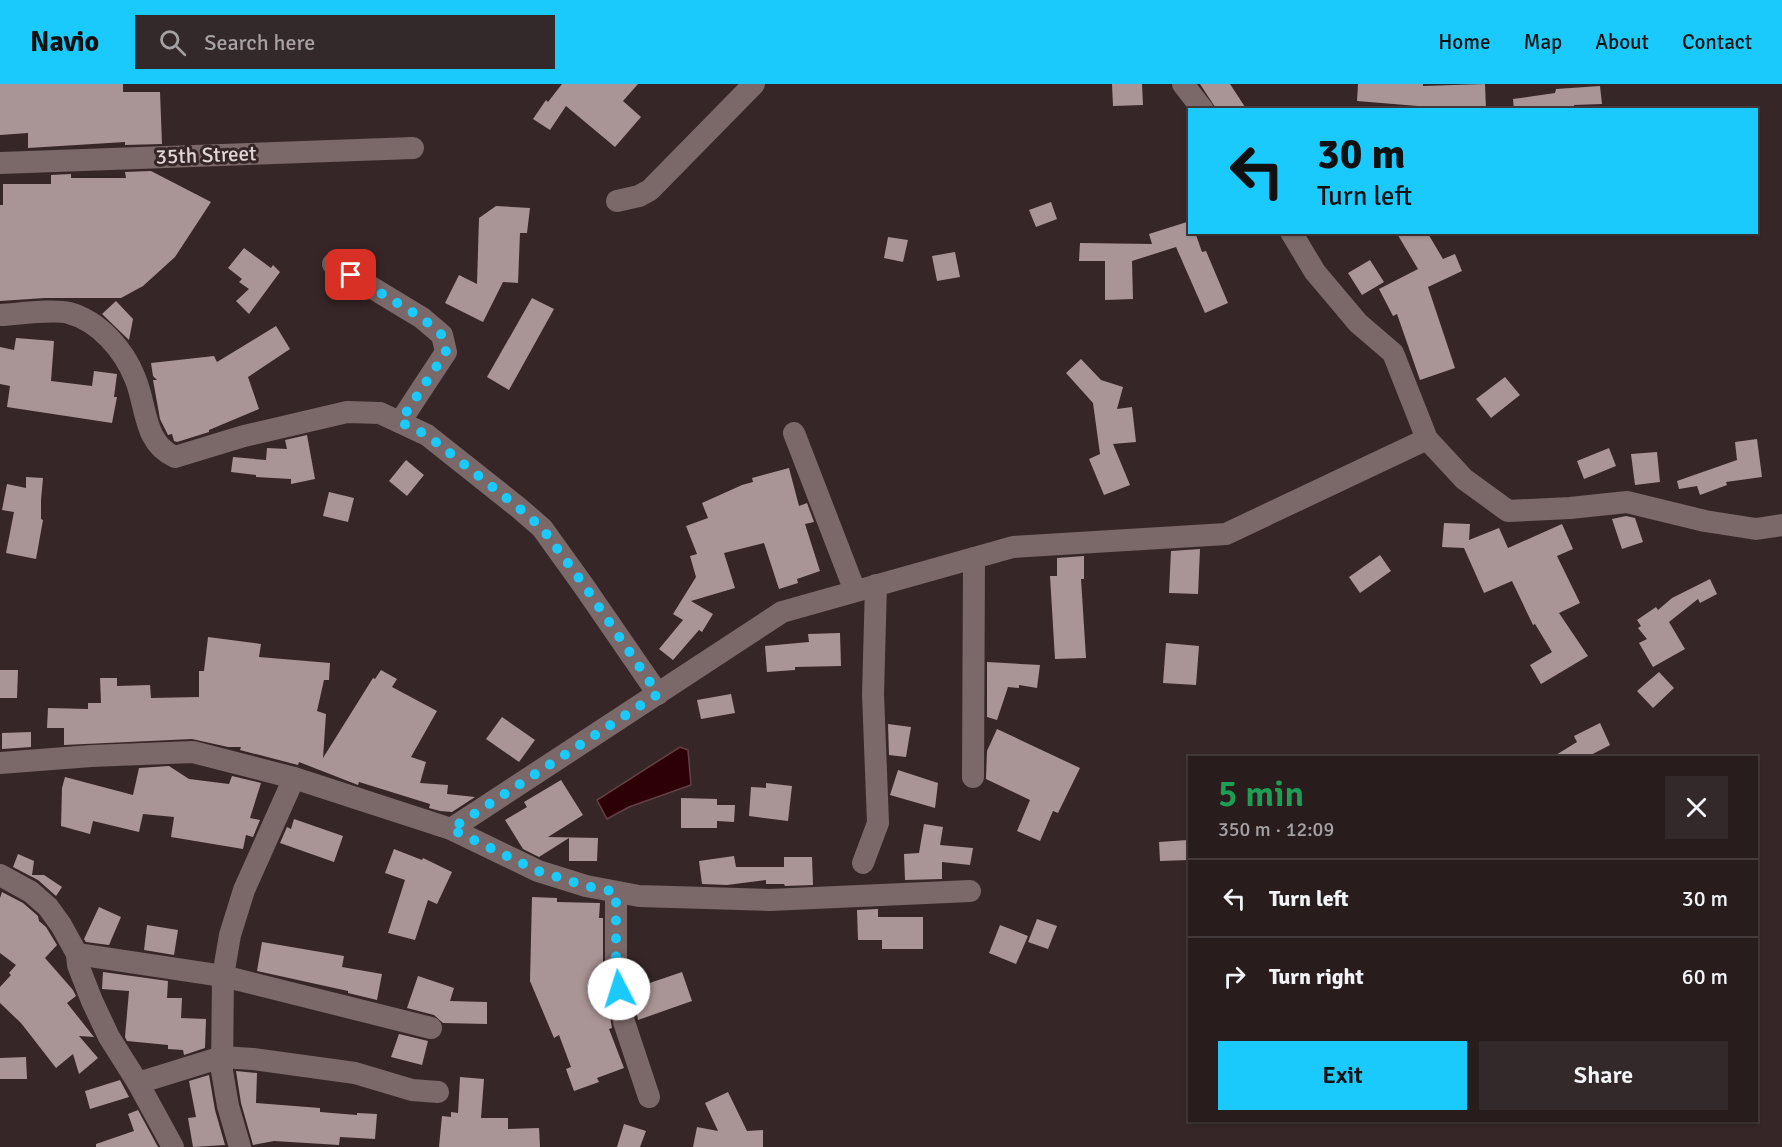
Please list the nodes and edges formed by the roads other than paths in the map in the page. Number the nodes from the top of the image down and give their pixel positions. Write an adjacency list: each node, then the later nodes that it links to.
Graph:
1 (754, 84): 6 (street)
2 (1183, 84): 3 (street)
3 (1201, 108)
4 (413, 148): 5 (street, 35th Street)
5 (0, 163)
6 (617, 201)
7 (1292, 234): 12 (street)
8 (333, 264): 10 (street)
9 (0, 315): 10 (street)
10 (400, 422): 16 (street)
11 (794, 433): 15 (street)
12 (1427, 439): 13 (street); 14 (street)
13 (1782, 525)
14 (974, 558): 15 (street); 18 (street)
15 (866, 588): 16 (street); 21 (street)
16 (658, 694): 20 (street)
17 (0, 763): 19 (street)
18 (973, 777)
19 (294, 778): 20 (street); 26 (street)
20 (451, 829): 24 (street)
21 (863, 863)
22 (0, 875): 25 (street)
23 (970, 891): 24 (street)
24 (616, 892): 31 (street)
25 (76, 954): 26 (street); 29 (street)
26 (223, 976): 27 (street); 28 (street)
27 (431, 1028)
28 (222, 1057): 29 (street); 30 (street); 33 (street)
29 (138, 1083): 32 (street)
30 (438, 1092)
31 (649, 1097)
32 (173, 1147)
33 (240, 1147)

